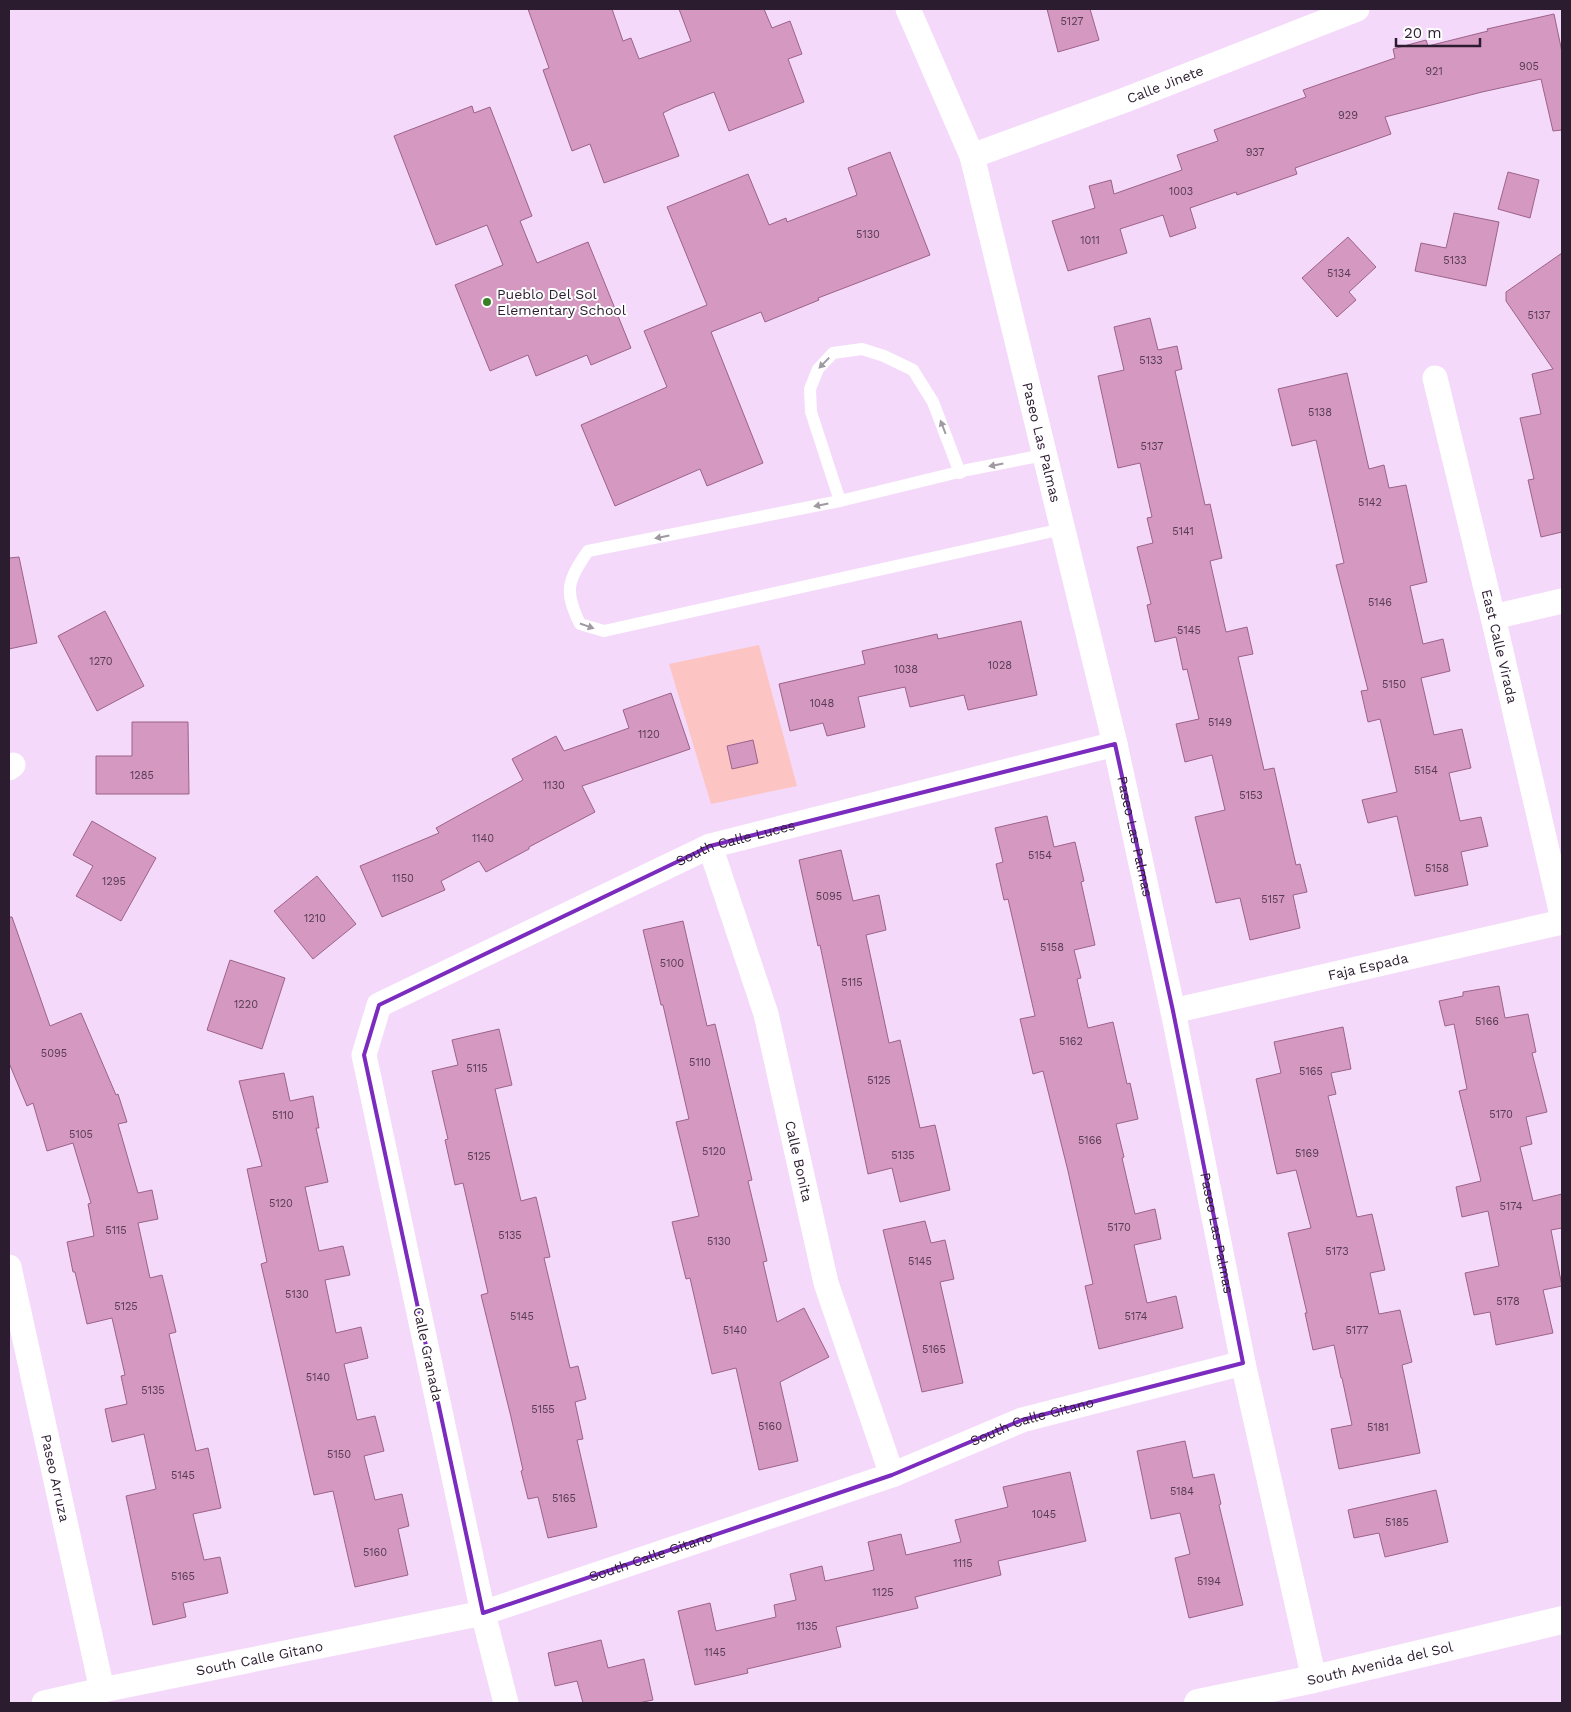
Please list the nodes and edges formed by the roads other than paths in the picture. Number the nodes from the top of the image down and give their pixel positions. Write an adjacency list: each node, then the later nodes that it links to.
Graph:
1 (908, 9): 3 (street, Paseo Las Palmas)
2 (1357, 9): 3 (street, Calle Jinete)
3 (972, 156): 5 (street, Paseo Las Palmas)
4 (1435, 378): 10 (street, East Calle Virada)
5 (1044, 455): 6 (lane, one-way to 6); 8 (street, Paseo Las Palmas)
6 (960, 472): 7 (lane); 7 (lane, one-way to 7)
7 (840, 501): 8 (lane, one-way to 8)
8 (1062, 529): 11 (street, Paseo Las Palmas)
9 (1562, 601): 10 (street)
10 (1493, 617): 13 (street, East Calle Virada)
11 (1115, 744): 12 (street, South Calle Luces); 16 (street, Paseo Las Palmas)
12 (710, 846): 15 (street, South Calle Luces); 19 (street, Calle Bonita)
13 (1562, 915)
14 (1562, 922): 16 (street, Faja Espada)
15 (379, 1004): 20 (street, Calle Granada)
16 (1174, 1010): 18 (street, Paseo Las Palmas)
17 (9, 1267): 23 (street, Paseo Arruza)
18 (1243, 1364): 19 (street, South Calle Gitano); 22 (street, Paseo Las Palmas)
19 (892, 1475): 20 (street, South Calle Gitano)
20 (483, 1613): 23 (street, South Calle Gitano); 25 (street, Calle Granada)
21 (1562, 1620): 22 (street, South Avenida del Sol)
22 (1314, 1679): 26 (street, South Avenida del Sol)
23 (102, 1690): 24 (street, South Calle Gitano)
24 (44, 1703)
25 (506, 1703)
26 (1198, 1703)

